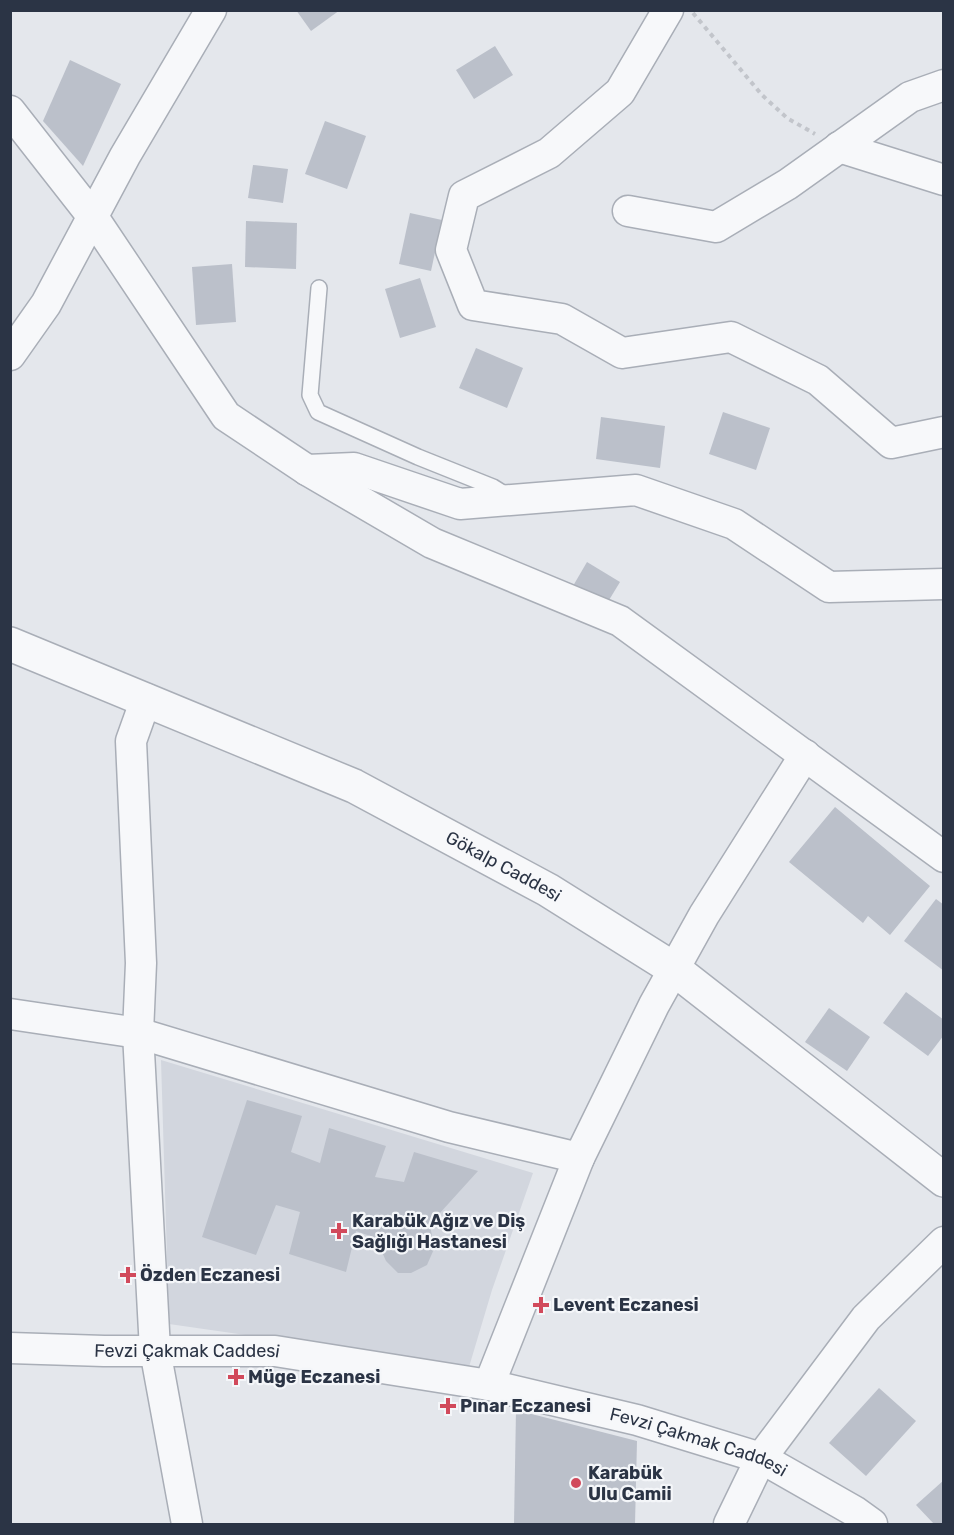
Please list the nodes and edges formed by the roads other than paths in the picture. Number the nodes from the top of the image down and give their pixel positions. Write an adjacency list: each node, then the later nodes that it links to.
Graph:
1 (211, 10): 8 (street)
2 (668, 10): 11 (street)
3 (944, 85): 5 (street)
4 (10, 111): 8 (street)
5 (839, 147): 6 (street); 7 (street)
6 (944, 180)
7 (628, 211)
8 (93, 217): 10 (street); 12 (street)
9 (319, 288): 13 (lane)
10 (10, 355)
11 (944, 432)
12 (307, 470): 13 (street); 17 (street)
13 (513, 499): 14 (street)
14 (944, 584)
15 (10, 644): 16 (street, Gökalp Caddesi)
16 (146, 699): 19 (street, Gökalp Caddesi); 21 (street)
17 (805, 755): 18 (street); 19 (street)
18 (944, 856)
19 (674, 969): 22 (street); 23 (street, Gökalp Caddesi)
20 (10, 1014): 21 (street)
21 (138, 1033): 22 (street); 26 (street)
22 (579, 1158): 27 (street)
23 (944, 1180)
24 (944, 1242): 28 (street)
25 (10, 1348): 26 (street, Fevzi Çakmak Caddesi)
26 (154, 1350): 27 (street, Fevzi Çakmak Caddesi); 29 (street)
27 (489, 1385): 28 (street, Fevzi Çakmak Caddesi)
28 (761, 1458): 30 (street); 31 (street, Fevzi Çakmak Caddesi)
29 (187, 1524)
30 (729, 1524)
31 (872, 1524)

